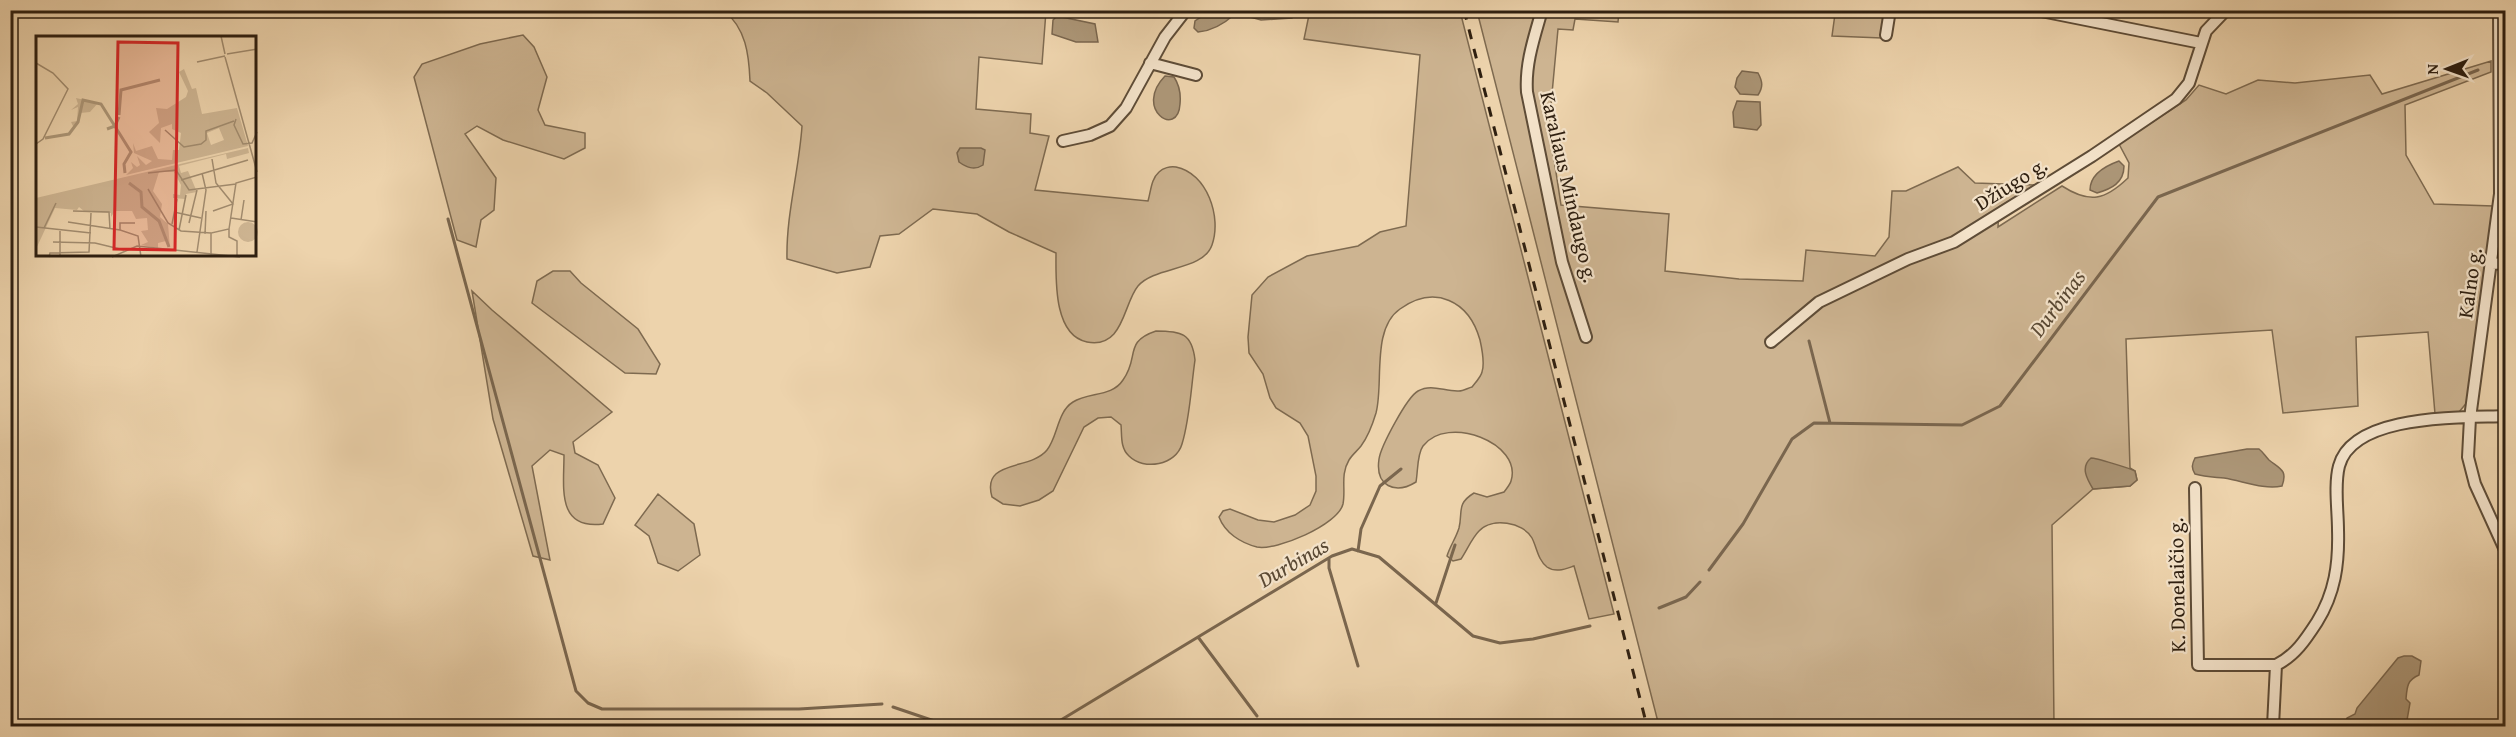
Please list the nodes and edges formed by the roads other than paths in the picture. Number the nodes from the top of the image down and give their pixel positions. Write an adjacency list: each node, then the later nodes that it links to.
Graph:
1 (1185, 10): 10 (street)
2 (1542, 10): 16 (street, Karaliaus Mindaugo g.)
3 (1890, 10): 8 (street)
4 (2036, 10): 7 (street)
5 (2226, 10): 9 (street, Džiugo g.)
6 (2499, 10): 12 (street, Kalno g.)
7 (2050, 12): 9 (street)
8 (1886, 35)
9 (2201, 43): 17 (street, Džiugo g.)
10 (1150, 63): 11 (street); 13 (street)
11 (1196, 75)
12 (2502, 113): 15 (street, Kalno g.)
13 (1063, 141)
14 (2505, 263): 15 (street)
15 (2492, 264): 19 (street, Kalno g.)
16 (1586, 337)
17 (1771, 342)
18 (2505, 416): 19 (street)
19 (2470, 418): 21 (street, Kalno g.); 22 (street)
20 (2195, 489): 22 (street, K. Donelaičio g.)
21 (2505, 552)
22 (2276, 665): 23 (street)
23 (2273, 726)

